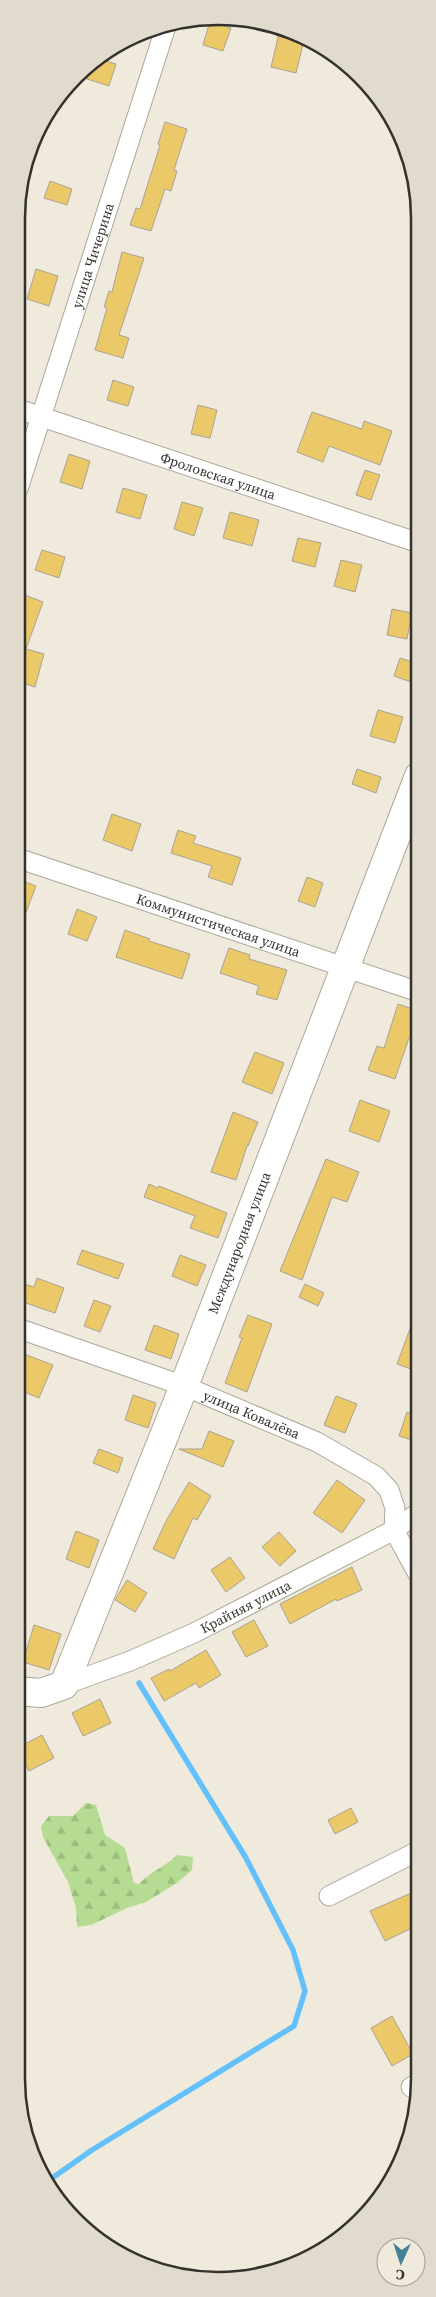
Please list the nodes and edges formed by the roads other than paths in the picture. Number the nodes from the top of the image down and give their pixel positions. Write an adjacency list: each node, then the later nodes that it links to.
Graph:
1 (164, 33): 3 (street, улица Чичерина)
2 (25, 412): 3 (street, Фроловская улица)
3 (41, 418): 4 (street, улица Чичерина); 5 (street, Фроловская улица)
4 (25, 467)
5 (411, 539)
6 (411, 797): 8 (street, Международная улица)
7 (25, 861): 8 (street, Коммунистическая улица)
8 (346, 968): 9 (street, Коммунистическая улица); 11 (street, Международная улица)
9 (411, 989)
10 (25, 1331): 11 (street, улица Ковалёва)
11 (184, 1386): 13 (street, улица Ковалёва); 15 (street, Международная улица)
12 (411, 1518): 13 (street, Крайняя улица)
13 (394, 1530): 14 (street, улица Ковалёва); 15 (street, Крайняя улица)
14 (411, 1561)
15 (41, 1690): 16 (street, Крайняя улица)
16 (25, 1701)
17 (411, 1855): 18 (street)
18 (329, 1896)

